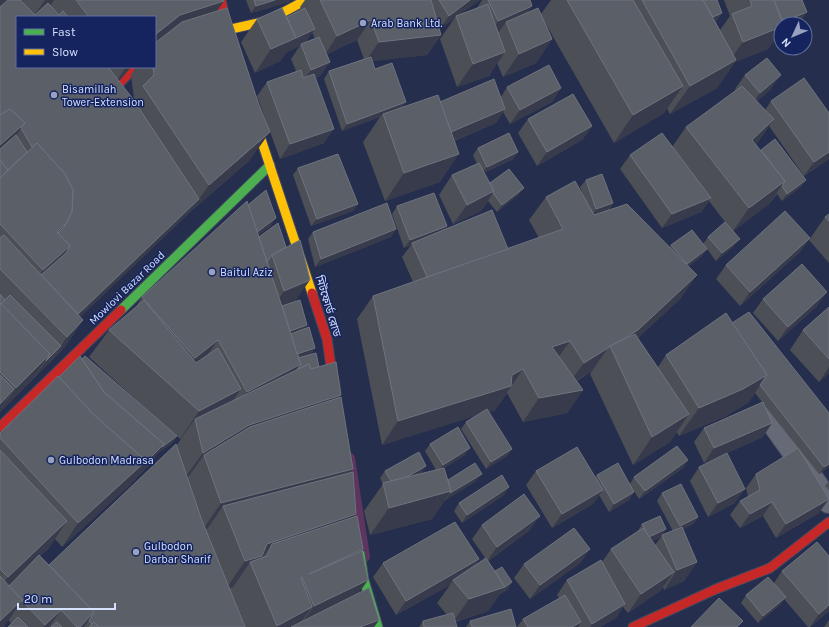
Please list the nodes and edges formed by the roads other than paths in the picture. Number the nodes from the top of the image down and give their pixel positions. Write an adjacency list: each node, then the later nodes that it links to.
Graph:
1 (221, 0): 4 (street)
2 (306, 0): 4 (street)
3 (205, 32): 4 (street)
4 (228, 34)
5 (134, 68): 6 (street)
6 (111, 92)
7 (250, 105): 8 (street, মিটফোর্ড রোড)
8 (270, 165): 9 (street, মিটফোর্ড রোড); 11 (street, Mowlovi Bazar Road)
9 (336, 401)
10 (769, 418): 12 (street)
11 (0, 427)
12 (829, 502)
13 (829, 522): 16 (street)
14 (359, 549): 15 (street)
15 (378, 627)
16 (633, 627)

